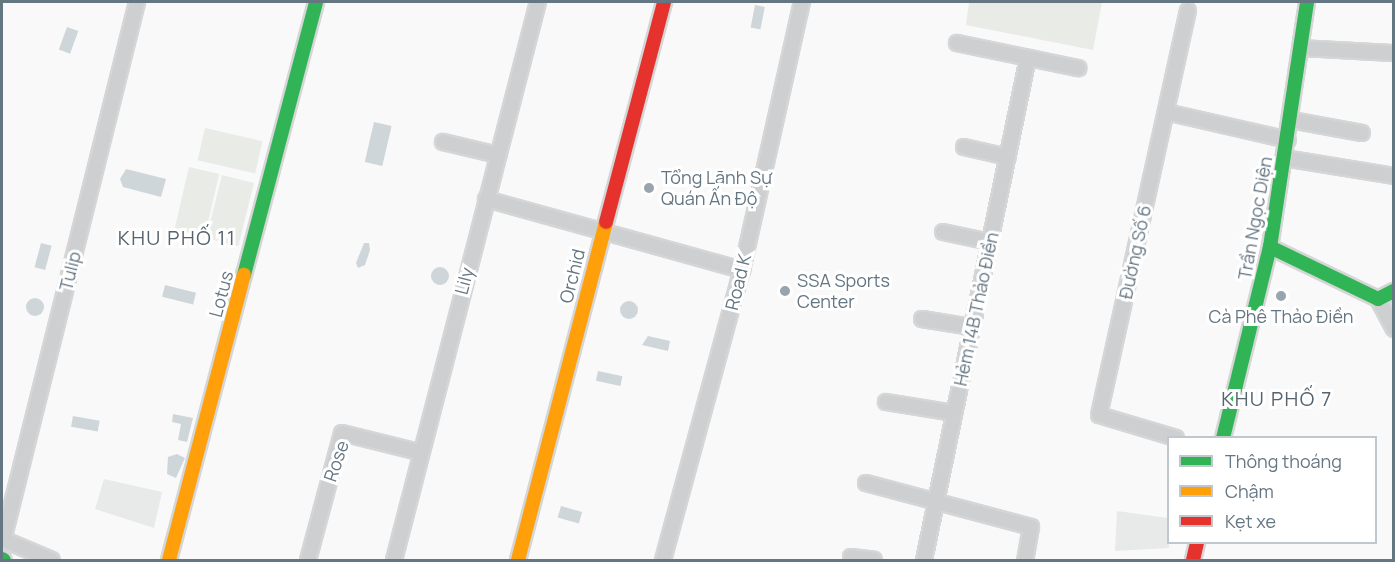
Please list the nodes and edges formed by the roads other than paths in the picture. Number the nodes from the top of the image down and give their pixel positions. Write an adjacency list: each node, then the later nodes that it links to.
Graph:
1 (138, 2): 41 (street, Tulip)
2 (316, 2): 45 (street, Lotus)
3 (538, 2): 19 (street, Lily)
4 (664, 2): 24 (street, Orchid)
5 (802, 2): 28 (street, Road K)
6 (1307, 2): 9 (street, Trần Ngọc Diện)
7 (1188, 11): 13 (street, Đường Số 6)
8 (957, 43): 11 (street)
9 (1301, 48): 10 (street); 14 (street, Trần Ngọc Diện)
10 (1394, 53)
11 (1028, 58): 12 (street); 20 (street, Hẻm 14B Thảo Điền)
12 (1078, 68)
13 (1166, 112): 16 (street); 36 (street, Đường Số 6)
14 (1291, 120): 15 (street); 16 (street, Trần Ngọc Diện)
15 (1362, 133)
16 (1288, 140): 21 (street, Trần Ngọc Diện)
17 (443, 142): 19 (street)
18 (964, 147): 20 (street)
19 (498, 155): 23 (street, Lily)
20 (1008, 157): 26 (street, Hẻm 14B Thảo Điền)
21 (1284, 158): 22 (street); 27 (street, Trần Ngọc Diện)
22 (1394, 176)
23 (486, 199): 24 (street); 38 (street, Lily)
24 (602, 231): 28 (street); 48 (street, Orchid)
25 (943, 232): 26 (street)
26 (990, 242): 32 (street, Hẻm 14B Thảo Điền)
27 (1270, 247): 30 (street); 37 (street, Trần Ngọc Diện)
28 (742, 270): 49 (street, Road K)
29 (1394, 291): 30 (street)
30 (1378, 299): 33 (street)
31 (922, 319): 32 (street)
32 (972, 327): 35 (street, Hẻm 14B Thảo Điền)
33 (1394, 329)
34 (886, 402): 35 (street)
35 (954, 412): 40 (street, Hẻm 14B Thảo Điền)
36 (1169, 436)
37 (1223, 436)
38 (419, 453): 46 (street, Rose); 47 (street, Lily)
39 (866, 483): 40 (street)
40 (936, 502): 51 (street, Hẻm 14B Thảo Điền); 52 (street)
41 (2, 540): 44 (street)
42 (1197, 544): 53 (street)
43 (851, 557): 50 (street)
44 (52, 561)
45 (169, 561)
46 (308, 561)
47 (394, 561)
48 (518, 561)
49 (663, 561)
50 (874, 561)
51 (924, 561)
52 (1025, 561)
53 (1193, 561)

